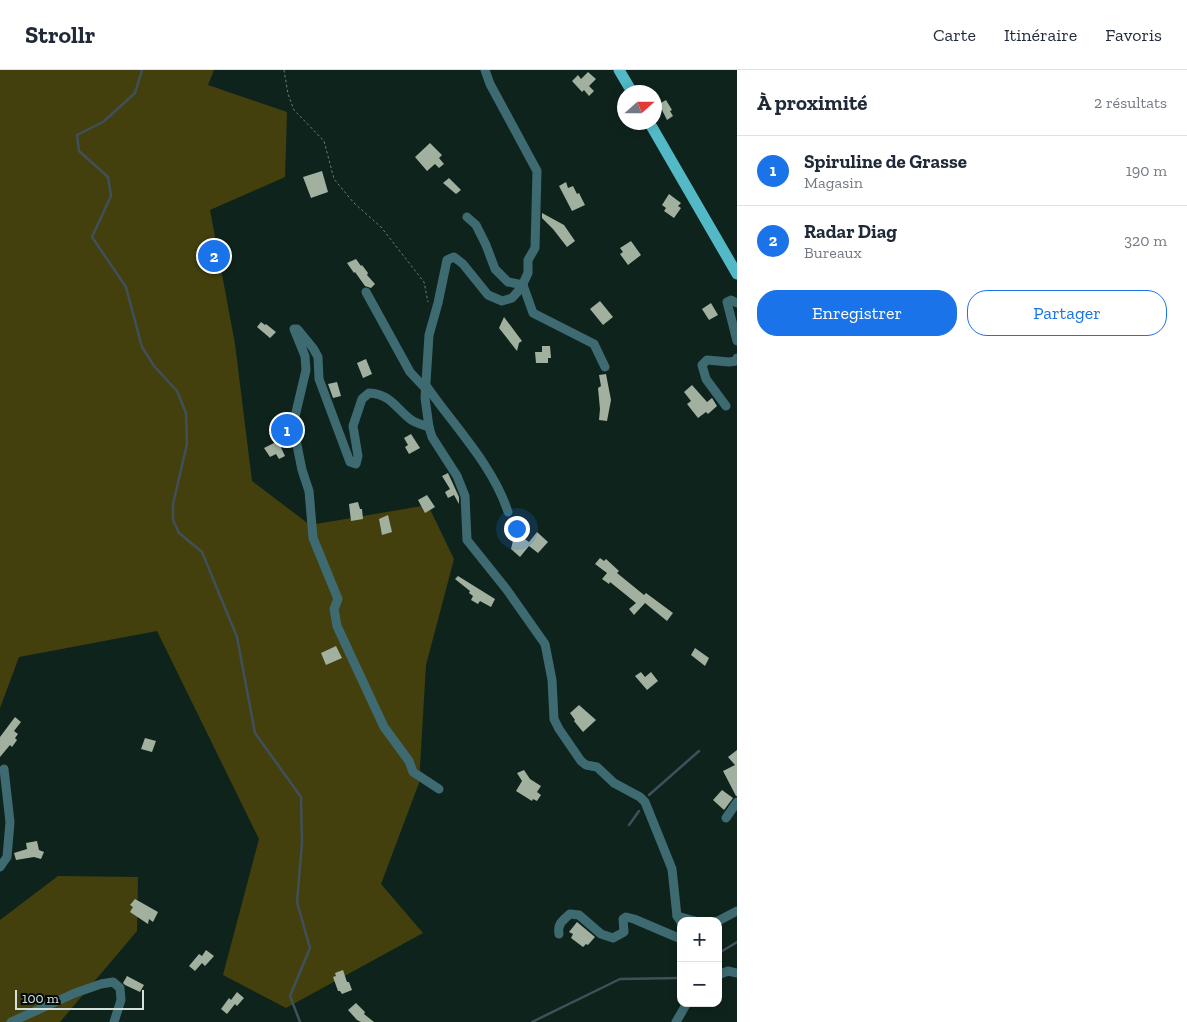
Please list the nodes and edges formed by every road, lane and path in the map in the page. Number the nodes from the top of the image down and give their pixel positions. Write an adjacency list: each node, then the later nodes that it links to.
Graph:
1 (284, 70): 11 (path)
2 (485, 70): 8 (street)
3 (619, 70): 4 (main road)
4 (628, 85)
5 (654, 130): 7 (main road)
6 (467, 216): 8 (street)
7 (737, 274)
8 (522, 285): 14 (street); 15 (street)
9 (366, 292): 15 (street)
10 (737, 303): 12 (street)
11 (429, 308)
12 (737, 341)
13 (737, 358): 16 (street)
14 (605, 368)
15 (425, 386): 17 (street); 18 (street)
16 (726, 406)
17 (429, 427): 20 (street); 25 (street)
18 (508, 512)
19 (4, 770): 23 (street)
20 (439, 789)
21 (737, 802): 22 (street)
22 (726, 818)
23 (0, 867)
24 (737, 911): 26 (street)
25 (679, 917)
26 (722, 919)
27 (558, 934): 28 (street)
28 (677, 937)
29 (722, 973): 30 (street)
30 (737, 973)
31 (685, 1007): 34 (street)
32 (11, 1022): 33 (street)
33 (114, 1022)
34 (676, 1022)

